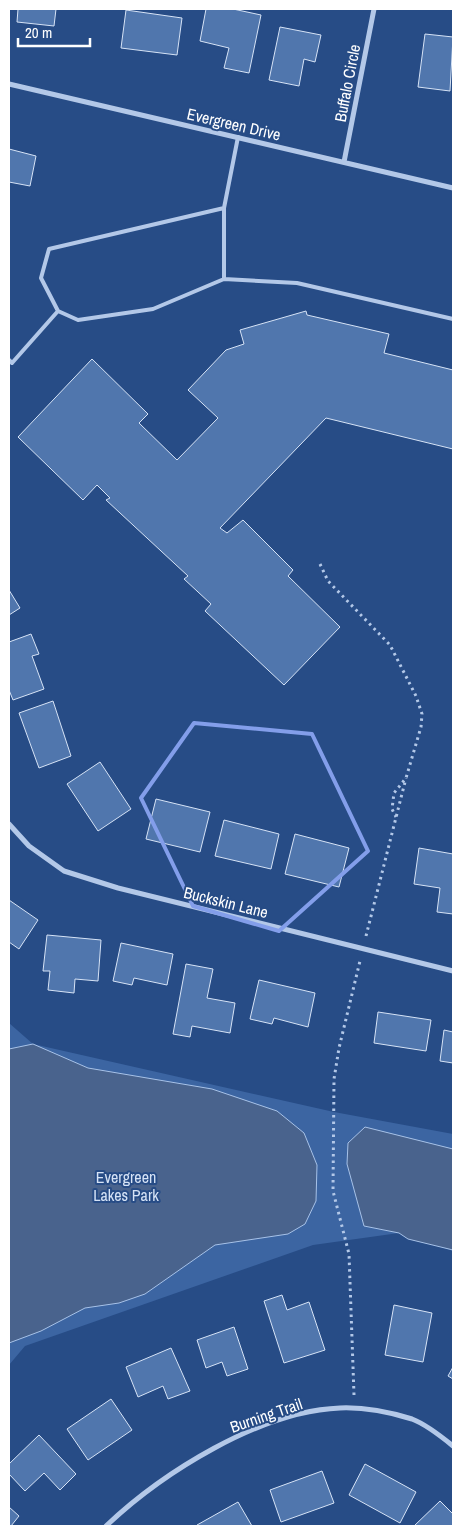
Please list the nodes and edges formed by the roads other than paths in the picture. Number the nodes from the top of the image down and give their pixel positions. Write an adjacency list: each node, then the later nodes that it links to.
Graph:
1 (374, 9): 4 (street, Buffalo Circle)
2 (9, 84): 3 (street, Evergreen Drive)
3 (238, 137): 4 (street, Evergreen Drive); 6 (lane)
4 (344, 162): 5 (street, Evergreen Drive)
5 (453, 188)
6 (224, 208): 7 (lane); 8 (lane)
7 (224, 279): 8 (lane); 9 (lane)
8 (58, 311): 10 (lane)
9 (453, 319)
10 (9, 360)
11 (9, 824): 12 (street, Buckskin Lane)
12 (453, 972)
13 (453, 1446): 14 (street, Burning Trail)
14 (106, 1526)

